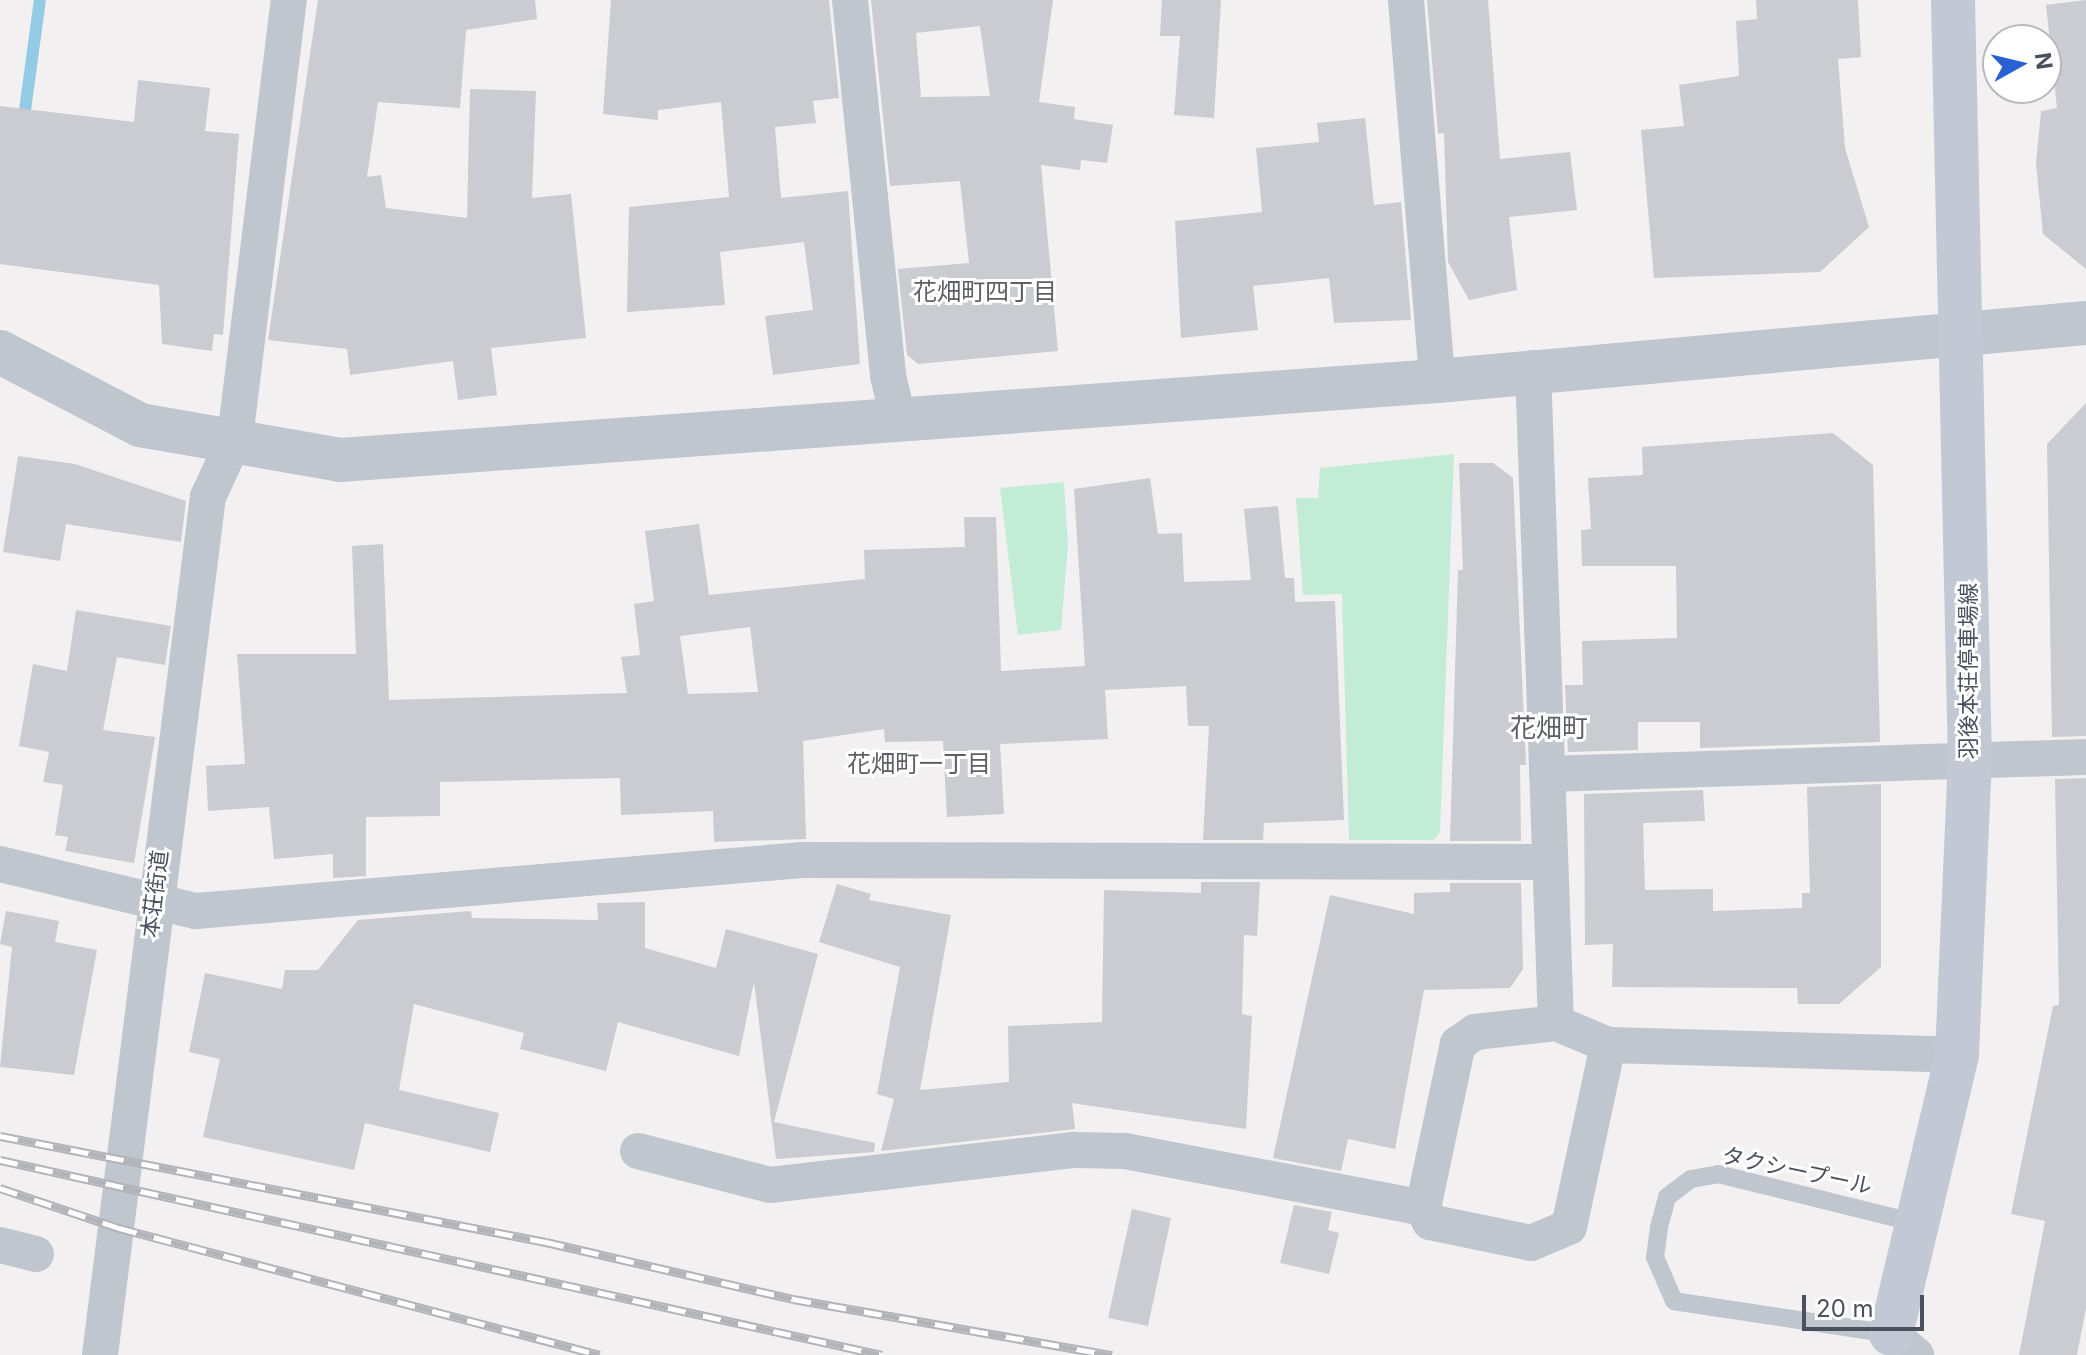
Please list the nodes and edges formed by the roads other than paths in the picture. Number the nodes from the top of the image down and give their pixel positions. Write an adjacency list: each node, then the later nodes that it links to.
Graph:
1 (289, 0): 11 (street, 本荘街道)
2 (850, 0): 10 (street)
3 (1406, 0): 9 (street)
4 (1953, 0): 6 (main road, 羽後本荘停車場線)
5 (2086, 323): 6 (street)
6 (1963, 337): 8 (street); 13 (main road, 羽後本荘停車場線)
7 (0, 352): 11 (street)
8 (1533, 368): 9 (street); 14 (street)
9 (1437, 381): 10 (street)
10 (899, 421): 11 (street)
11 (235, 438): 17 (street, 本荘街道)
12 (2086, 757): 13 (street)
13 (1970, 762): 14 (street); 20 (main road, 羽後本荘停車場線)
14 (1547, 774): 15 (street)
15 (1549, 862): 17 (street); 18 (street)
16 (0, 864): 17 (street)
17 (154, 901): 27 (street, 本荘街道)
18 (1556, 1023): 19 (street); 22 (street)
19 (1608, 1045): 20 (street); 22 (street)
20 (1957, 1055): 23 (main road, 羽後本荘停車場線)
21 (638, 1151): 22 (street)
22 (1423, 1208)
23 (1916, 1223): 26 (main road, 羽後本荘停車場線); 26 (lane, タクシープール)
24 (0, 1245): 25 (street)
25 (36, 1254)
26 (1903, 1344)
27 (100, 1355)

